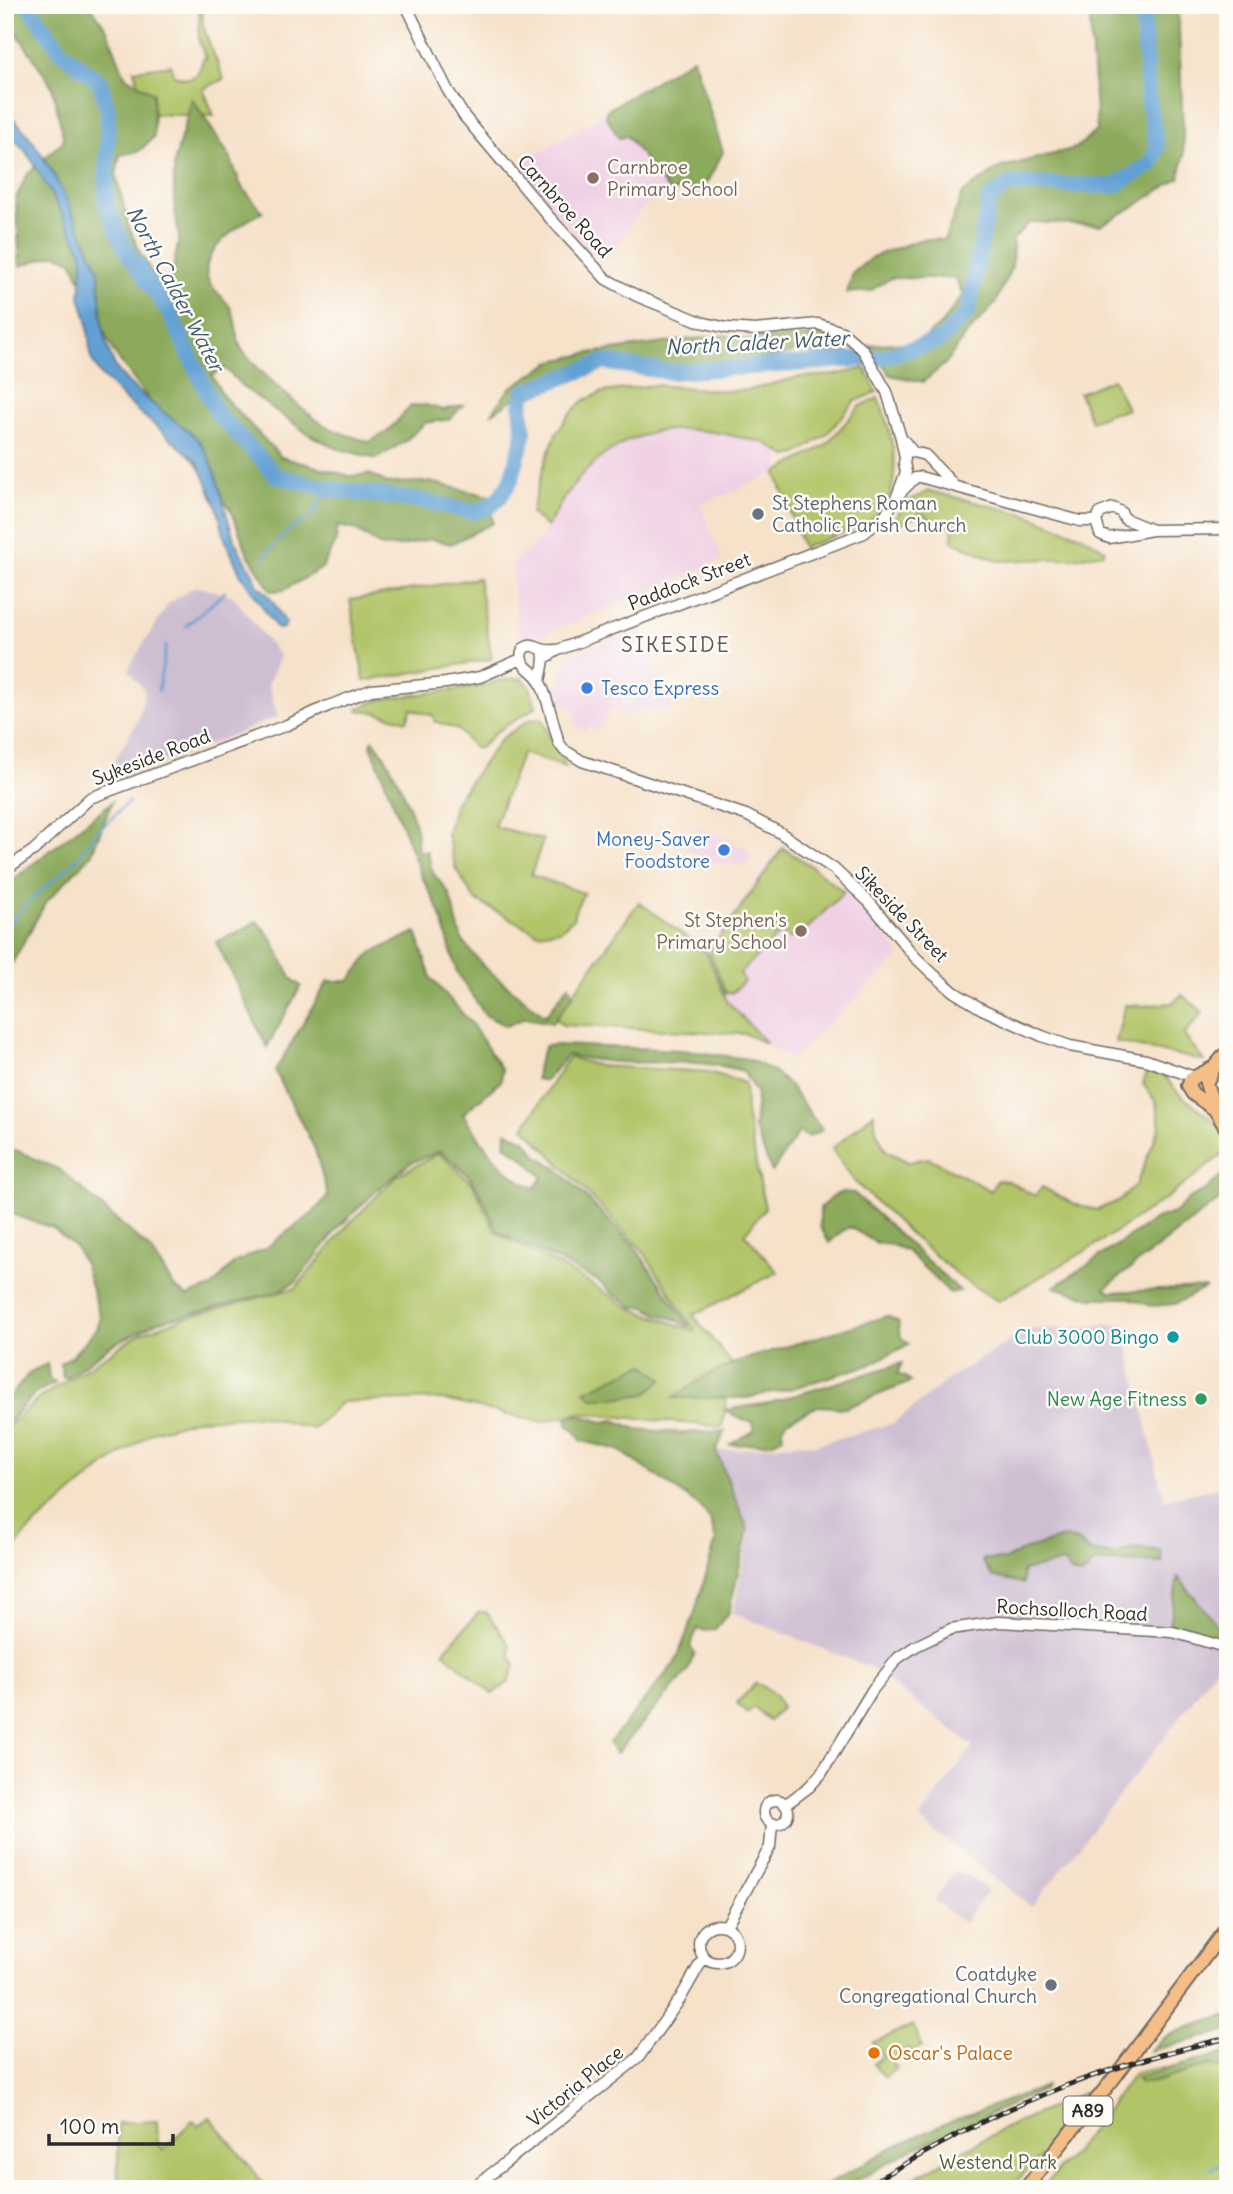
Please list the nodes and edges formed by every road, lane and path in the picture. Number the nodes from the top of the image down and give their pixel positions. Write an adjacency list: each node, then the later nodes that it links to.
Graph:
1 (405, 5): 2 (street, Carnbroe Road)
2 (909, 455): 3 (street); 4 (street)
3 (928, 459): 4 (street, Paddock Street); 5 (street)
4 (914, 475): 5 (street); 11 (street, Paddock Street)
5 (954, 485): 7 (street)
6 (1125, 519): 7 (street); 9 (street); 10 (street)
7 (1096, 521): 10 (street)
8 (1228, 529): 9 (street)
9 (1152, 530): 10 (street)
10 (1118, 536)
11 (534, 661): 12 (street, Sykeside Road); 14 (street, Sikeside Street)
12 (5, 870)
13 (1228, 1051): 14 (main road)
14 (1198, 1084): 15 (main road)
15 (1228, 1131)
16 (1228, 1648): 17 (street, Rochsolloch Road)
17 (785, 1805): 18 (street, Rochsolloch Road); 18 (street, Rochsolloch Road)
18 (772, 1823): 19 (street)
19 (726, 1926): 21 (street); 21 (street)
20 (1228, 1926): 23 (main road, A89)
21 (704, 1957): 22 (street, Victoria Place)
22 (472, 2189)
23 (1025, 2189)

